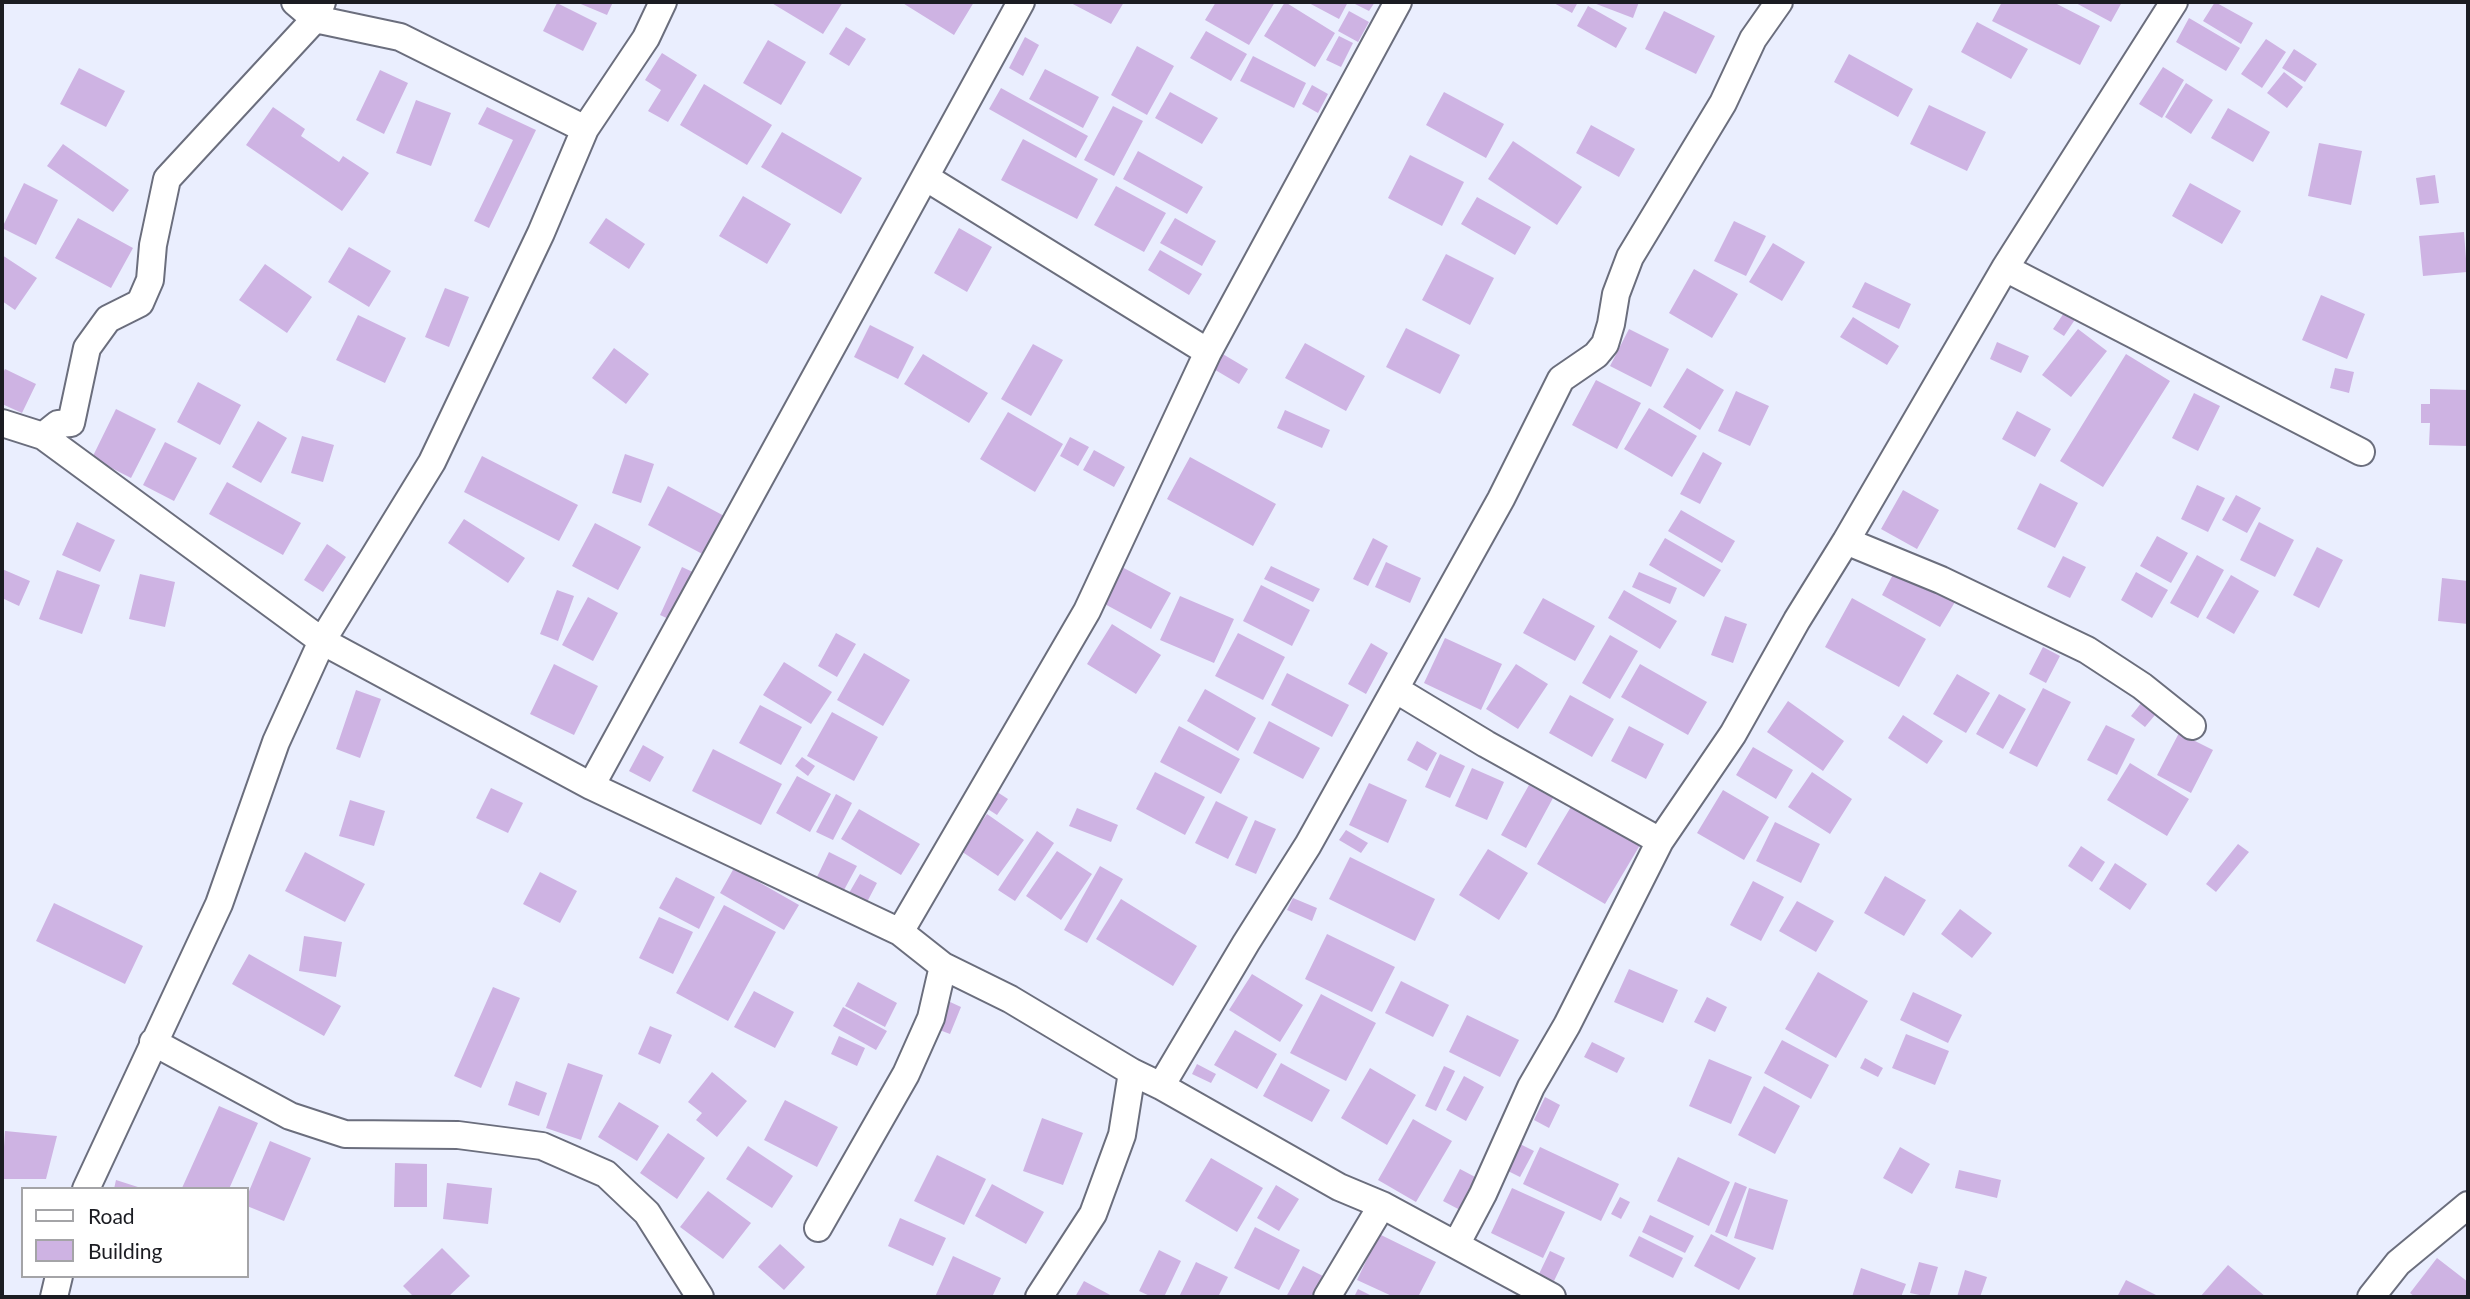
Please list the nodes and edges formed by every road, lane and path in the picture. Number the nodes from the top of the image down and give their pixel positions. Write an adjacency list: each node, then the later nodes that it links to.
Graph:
1 (295, 2): 7 (street)
2 (663, 2): 8 (street)
3 (1021, 2): 9 (street)
4 (1398, 2): 11 (street)
5 (1779, 2): 17 (street)
6 (2174, 2): 10 (street)
7 (318, 10): 8 (street); 13 (street)
8 (585, 129): 16 (street)
9 (925, 177): 11 (street); 19 (street)
10 (2006, 268): 14 (street); 15 (street)
11 (1208, 352): 21 (street)
12 (2, 423): 13 (street)
13 (43, 436): 16 (street)
14 (2361, 452)
15 (1846, 541): 18 (street); 20 (street)
16 (322, 641): 19 (street); 23 (street)
17 (1395, 689): 20 (street); 25 (street)
18 (2192, 726)
19 (591, 786): 21 (street)
20 (1660, 841): 30 (street)
21 (900, 932): 22 (street)
22 (943, 966): 24 (street); 29 (street)
23 (153, 1042): 26 (street); 33 (street)
24 (1132, 1072): 25 (street); 34 (street)
25 (1161, 1087): 27 (street)
26 (87, 1187)
27 (1382, 1205): 30 (street); 35 (street)
28 (2468, 1205): 37 (street)
29 (818, 1228)
30 (1456, 1245): 36 (street)
31 (59, 1278): 32 (street)
32 (54, 1297)
33 (700, 1297)
34 (1039, 1297)
35 (1327, 1297)
36 (1552, 1297)
37 (2371, 1297)

